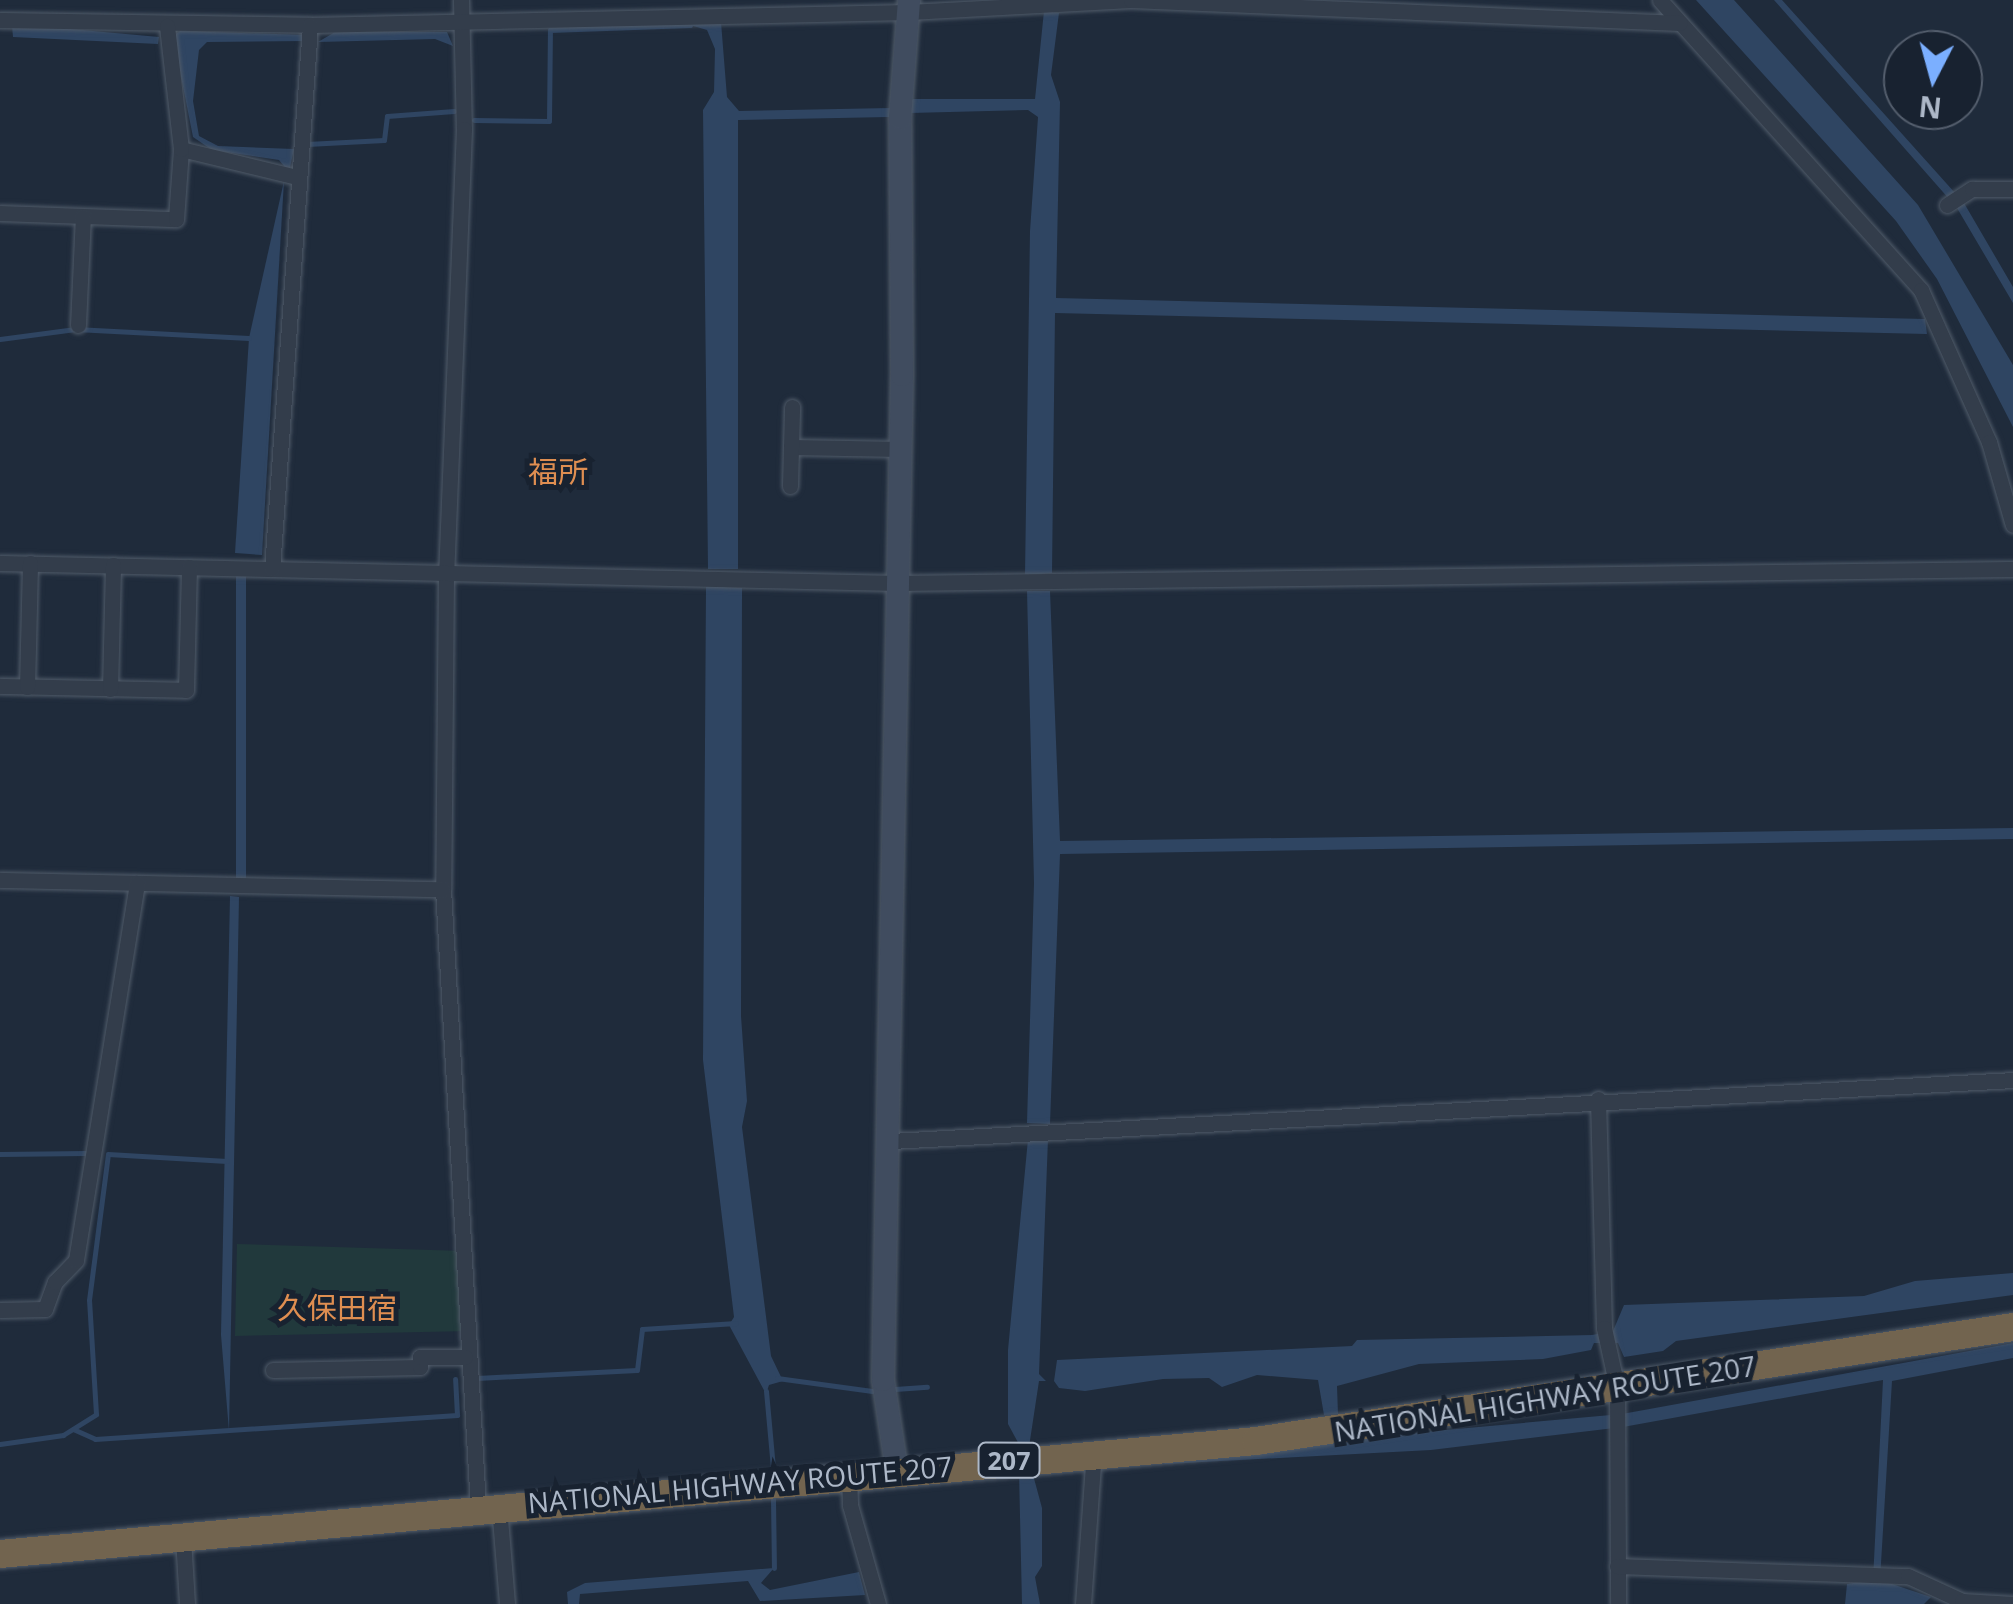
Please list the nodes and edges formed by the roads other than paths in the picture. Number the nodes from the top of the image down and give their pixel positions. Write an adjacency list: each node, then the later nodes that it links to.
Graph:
1 (461, 0): 5 (street)
2 (1660, 0): 6 (street)
3 (909, 6): 5 (street); 6 (street); 18 (street)
4 (0, 20): 8 (street)
5 (461, 21): 7 (street); 27 (street)
6 (1680, 23): 20 (street)
7 (310, 25): 8 (street); 10 (street)
8 (167, 26): 9 (street)
9 (181, 148): 10 (street); 14 (street)
10 (298, 177): 25 (street)
11 (2013, 190): 12 (street)
12 (1947, 205)
13 (0, 213): 14 (street)
14 (84, 216): 15 (street)
15 (78, 325)
16 (792, 407): 17 (street)
17 (791, 447): 18 (street); 19 (street)
18 (901, 449): 28 (street)
19 (790, 486)
20 (2013, 525)
21 (0, 563): 22 (street)
22 (30, 563): 23 (street); 30 (street)
23 (113, 565): 24 (street); 31 (street)
24 (189, 567): 25 (street); 31 (street)
25 (272, 569): 27 (street)
26 (2013, 569): 28 (street)
27 (446, 572): 28 (street); 34 (street)
28 (898, 582): 37 (street)
29 (0, 686): 30 (street)
30 (27, 686): 31 (street)
31 (110, 689)
32 (0, 880): 33 (street)
33 (137, 883): 34 (street); 38 (street)
34 (443, 889): 40 (street)
35 (2013, 1080): 36 (street)
36 (1598, 1099): 37 (street); 42 (street)
37 (891, 1141): 44 (street)
38 (0, 1310)
39 (2013, 1327): 42 (highway, NATIONAL HIGHWAY ROUTE 207 / 207)
40 (464, 1356): 41 (street); 46 (street)
41 (273, 1370)
42 (1617, 1397): 43 (highway, NATIONAL HIGHWAY ROUTE 207 / 207); 49 (street)
43 (1094, 1450): 44 (highway, NATIONAL HIGHWAY ROUTE 207 / 207); 53 (street)
44 (896, 1471): 45 (highway, NATIONAL HIGHWAY ROUTE 207 / 207)
45 (849, 1475): 46 (highway, NATIONAL HIGHWAY ROUTE 207 / 207); 52 (street)
46 (488, 1507): 47 (highway, NATIONAL HIGHWAY ROUTE 207 / 207); 51 (street)
47 (183, 1538): 48 (highway, NATIONAL HIGHWAY ROUTE 207 / 207); 50 (street)
48 (0, 1554)
49 (1617, 1566): 54 (street); 55 (street)
50 (187, 1604)
51 (507, 1604)
52 (878, 1604)
53 (1083, 1604)
54 (1618, 1604)
55 (2013, 1604)

